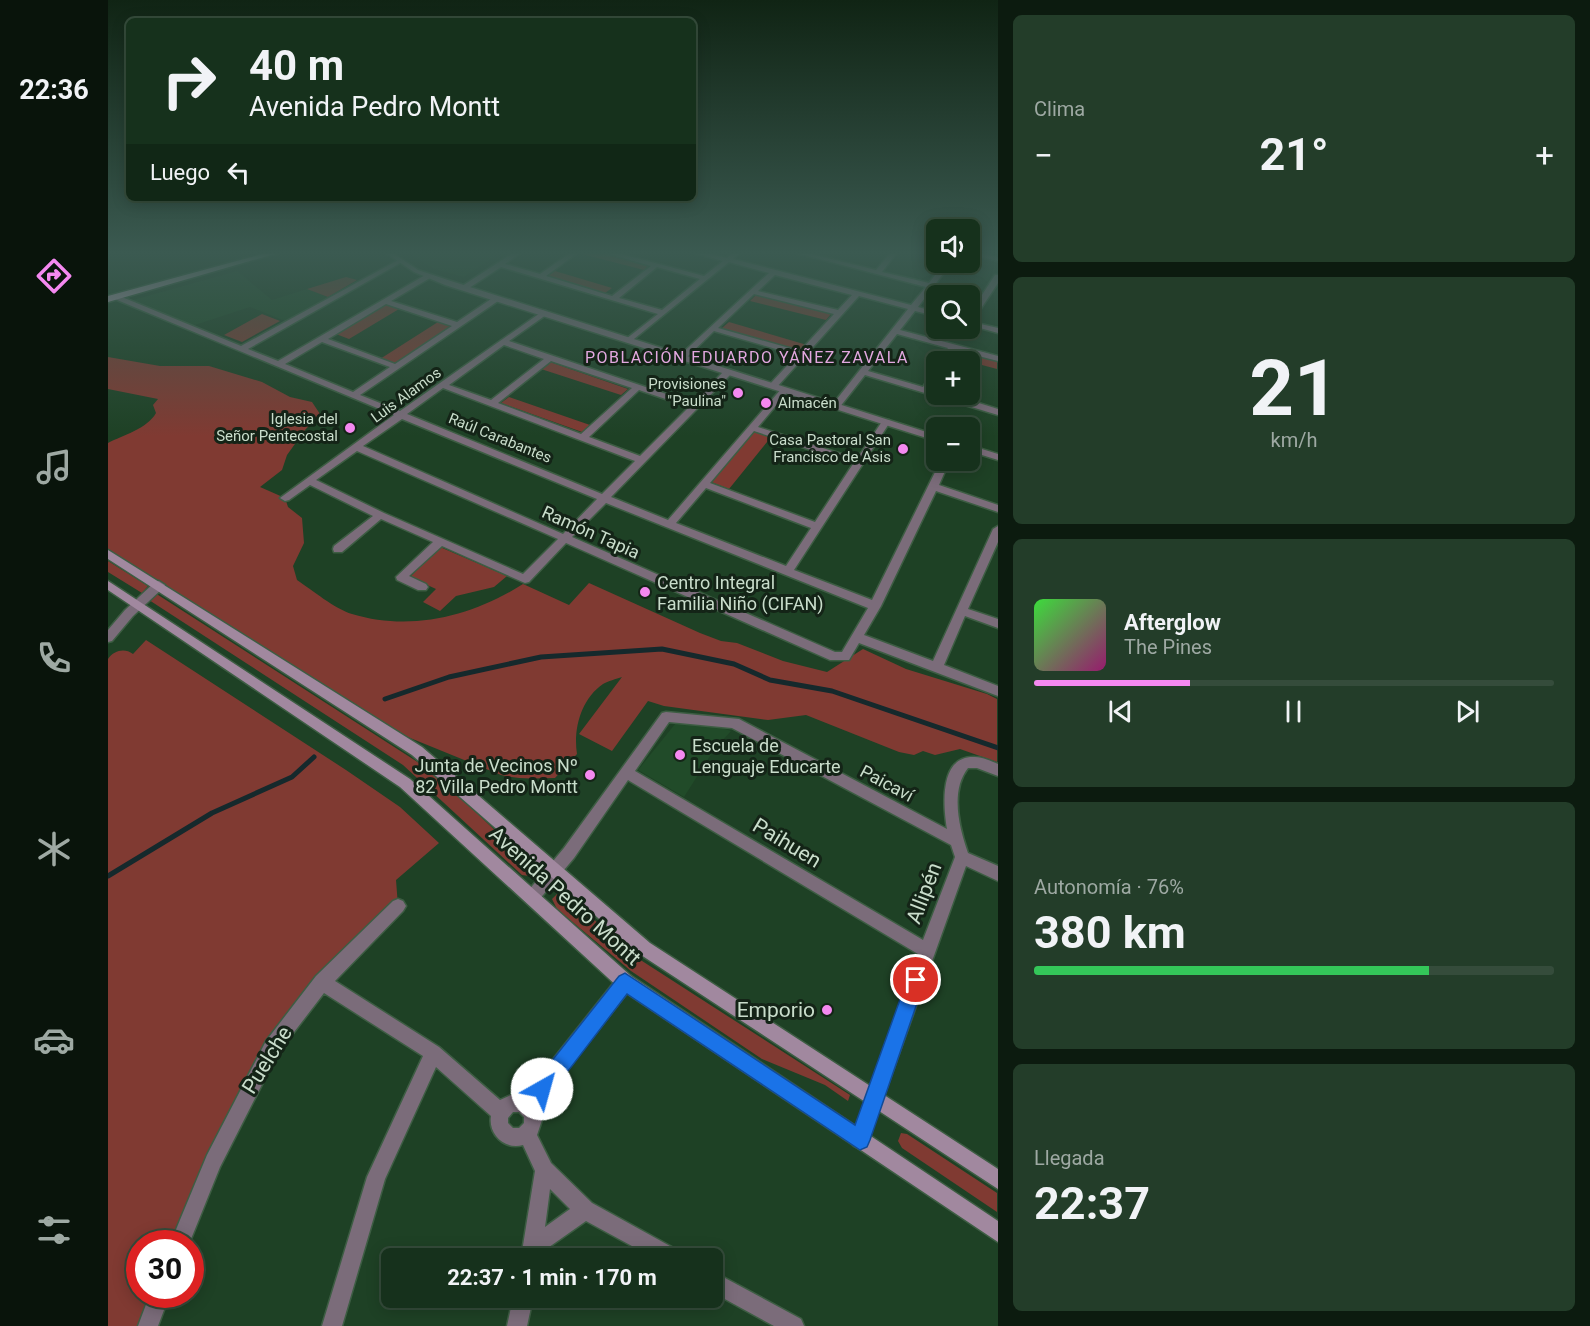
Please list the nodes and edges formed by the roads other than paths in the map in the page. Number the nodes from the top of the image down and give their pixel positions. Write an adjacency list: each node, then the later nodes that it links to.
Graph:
1 (152, 313): 21 (street, Raúl Carabantes)
2 (307, 313): 21 (street)
3 (365, 313): 17 (street)
4 (419, 313): 13 (street)
5 (476, 313): 13 (street)
6 (543, 313): 18 (street); 19 (street, Luis Alamos)
7 (663, 313): 18 (street)
8 (731, 313): 14 (street)
9 (834, 313): 11 (street)
10 (908, 313): 15 (street)
11 (838, 314): 23 (street)
12 (980, 325): 16 (street)
13 (457, 326): 28 (street)
14 (714, 329): 23 (street); 24 (street)
15 (895, 331): 20 (street); 30 (street)
16 (998, 331)
17 (322, 339): 27 (street); 28 (street)
18 (629, 340): 24 (street)
19 (503, 342): 25 (street); 31 (street, Luis Alamos)
20 (953, 347): 22 (street); 26 (street)
21 (242, 349): 27 (street, Raúl Carabantes)
22 (950, 351)
23 (802, 354): 32 (street)
24 (682, 357): 29 (street)
25 (550, 358): 33 (street); 37 (street)
26 (998, 359)
27 (278, 365): 36 (street, Raúl Carabantes)
28 (396, 367): 36 (street)
29 (728, 372): 32 (street); 39 (street)
30 (863, 372): 35 (street); 40 (street)
31 (442, 385): 37 (street); 42 (street, Luis Alamos)
32 (772, 386): 34 (street)
33 (638, 387): 39 (street); 46 (street)
34 (785, 390): 40 (street); 44 (street)
35 (925, 390)
36 (353, 396): 42 (street, Raúl Carabantes)
37 (492, 404): 46 (street)
38 (975, 405): 41 (street)
39 (694, 406): 50 (street)
40 (836, 406): 43 (street)
41 (998, 412)
42 (401, 415): 47 (street, Luis Alamos); 57 (street, Raúl Carabantes)
43 (886, 422): 45 (street); 51 (street)
44 (753, 428): 51 (street); 54 (street)
45 (926, 435)
46 (583, 437): 50 (street)
47 (357, 447): 53 (street, Luis Alamos); 63 (street, Ramón Tapia)
48 (980, 452): 49 (street)
49 (998, 458)
50 (642, 460): 57 (street)
51 (859, 463): 61 (street)
52 (940, 471): 55 (street)
53 (310, 481): 56 (street, Luis Alamos); 59 (street)
54 (704, 484): 60 (street); 61 (street)
55 (932, 486): 58 (street); 74 (street)
56 (285, 498)
57 (603, 498): 60 (street, Raúl Carabantes); 63 (street)
58 (998, 509)
59 (380, 515): 64 (street); 65 (street)
60 (670, 524): 69 (street, Raúl Carabantes)
61 (817, 527): 69 (street)
62 (998, 529): 67 (street)
63 (566, 538): 64 (street); 77 (street, Ramón Tapia)
64 (440, 542): 72 (street)
65 (338, 549)
66 (108, 554): 71 (main road, Avenida Pedro Montt)
67 (985, 556): 68 (street); 75 (street)
68 (998, 561)
69 (788, 571): 74 (street, Raúl Carabantes)
70 (108, 585): 73 (main road, Avenida Pedro Montt)
71 (159, 585): 73 (street); 85 (main road, Avenida Pedro Montt)
72 (422, 587)
73 (138, 604): 78 (street); 87 (main road, Avenida Pedro Montt)
74 (875, 606): 77 (street)
75 (962, 610): 76 (street); 79 (street)
76 (998, 624)
77 (857, 637): 79 (street)
78 (108, 639)
79 (937, 667): 80 (street)
80 (998, 692)
81 (998, 770): 83 (street, Allipén)
82 (626, 772): 83 (street, Paicaví); 85 (street); 89 (street, Paihuen)
83 (957, 841): 84 (street, Allipén)
84 (962, 857): 86 (street); 89 (street, Allipén)
85 (554, 872): 87 (street); 93 (main road, Avenida Pedro Montt)
86 (998, 874)
87 (533, 896): 91 (main road, Avenida Pedro Montt)
88 (398, 906): 90 (street, Puelche)
89 (927, 951): 93 (street, Allipén)
90 (322, 982): 92 (street); 101 (street, Puelche)
91 (625, 982): 94 (street); 97 (main road, Avenida Pedro Montt)
92 (433, 1053): 95 (street); 110 (street)
93 (873, 1099): 97 (street, Allipén); 99 (main road, Avenida Pedro Montt)
94 (527, 1107): 95 (street); 96 (street)
95 (501, 1113): 96 (street)
96 (527, 1134): 98 (street)
97 (860, 1140): 102 (main road, Avenida Pedro Montt)
98 (544, 1170): 100 (street); 103 (street)
99 (998, 1180)
100 (585, 1210): 104 (street); 105 (street)
101 (185, 1230)
102 (998, 1233)
103 (533, 1248)
104 (537, 1248)
105 (654, 1248)
106 (723, 1287): 112 (street)
107 (155, 1308): 109 (street)
108 (520, 1308): 111 (street)
109 (148, 1326)
110 (332, 1326)
111 (517, 1326)
112 (794, 1326)

